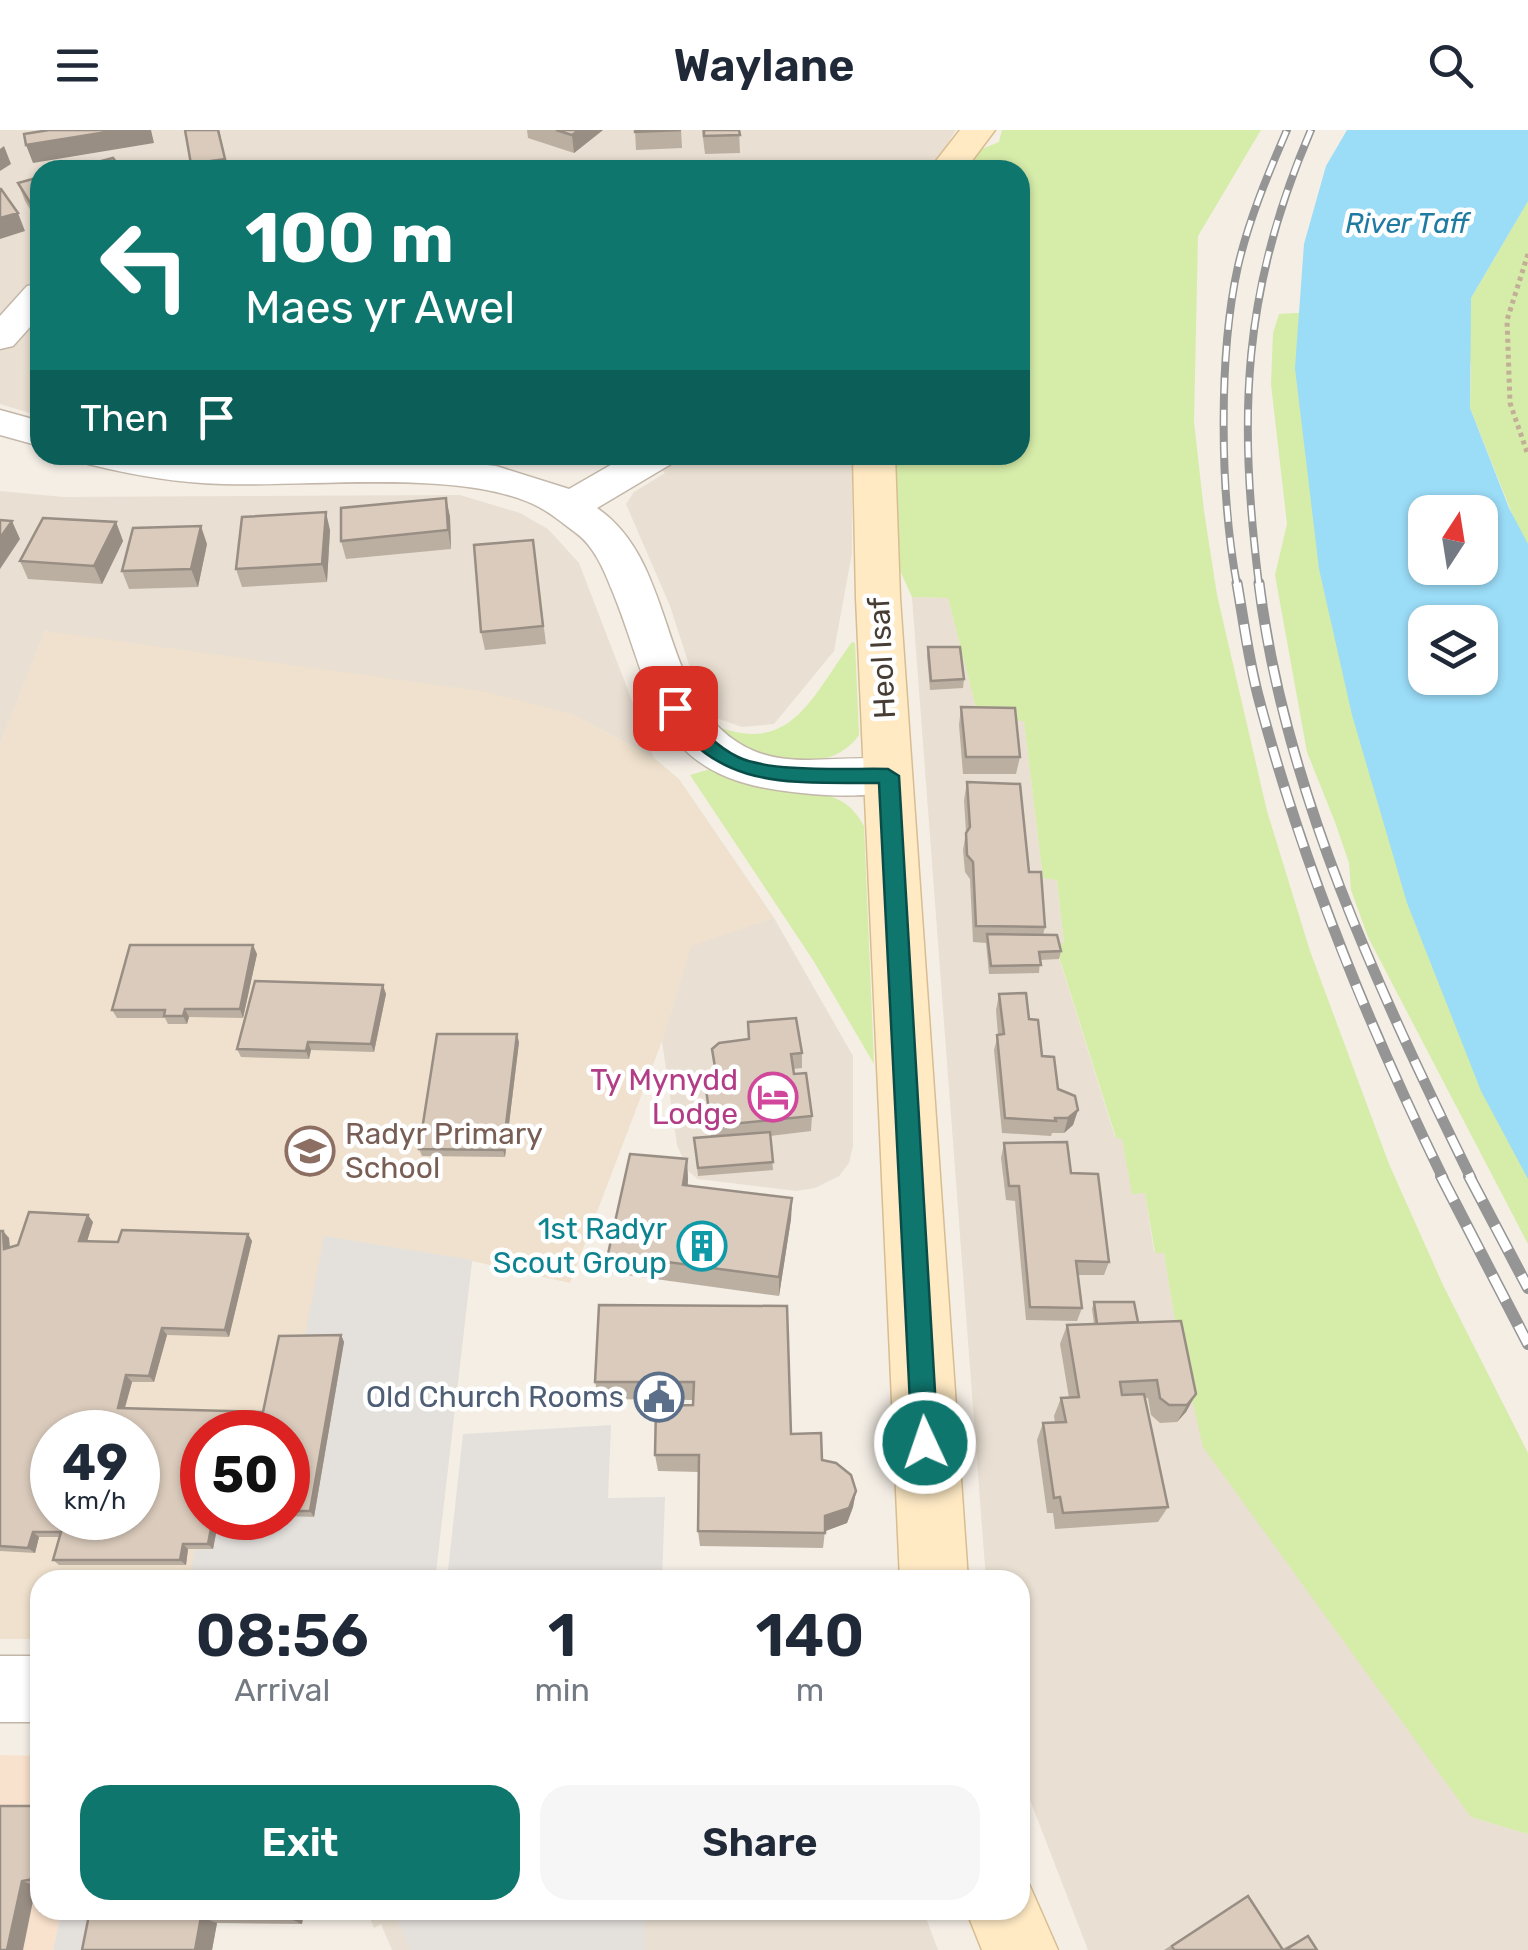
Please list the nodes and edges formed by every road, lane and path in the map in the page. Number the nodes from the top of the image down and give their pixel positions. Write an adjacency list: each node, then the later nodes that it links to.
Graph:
1 (978, 130): 2 (main road)
2 (955, 160)
3 (1528, 254): 8 (path)
4 (30, 305): 5 (street)
5 (0, 338)
6 (0, 422): 7 (street)
7 (30, 431)
8 (1528, 455)
9 (143, 465): 12 (street)
10 (640, 465): 12 (street)
11 (874, 465): 13 (main road, Heol Isaf)
12 (570, 506): 13 (street)
13 (888, 776): 14 (main road, Heol Isaf)
14 (933, 1570)
15 (0, 1689): 16 (street)
16 (30, 1689)
17 (1007, 1920): 18 (main road)
18 (1020, 1950)

